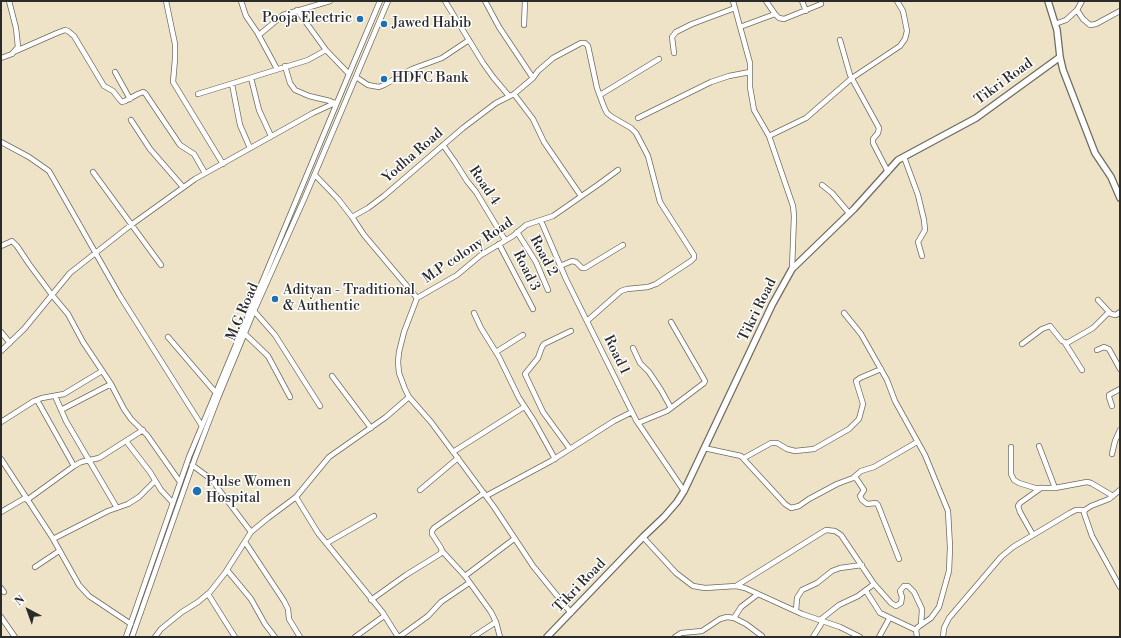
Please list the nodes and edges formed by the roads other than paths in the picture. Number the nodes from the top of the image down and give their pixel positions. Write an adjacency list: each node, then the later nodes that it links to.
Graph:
1 (9, 1): 30 (street)
2 (166, 1): 58 (street)
3 (241, 1): 26 (street)
4 (330, 1): 18 (street)
5 (379, 1): 39 (street, M.G Road)
6 (388, 1): 40 (street, M.G Road)
7 (445, 1): 27 (street)
8 (485, 1): 42 (street)
9 (524, 1): 23 (street)
10 (733, 1): 17 (street)
11 (766, 1): 22 (street)
12 (802, 1): 19 (street)
13 (897, 1): 43 (street)
14 (1048, 1): 24 (street)
15 (1082, 1): 20 (street)
16 (821, 4): 19 (street)
17 (735, 8): 25 (street); 31 (street)
18 (297, 10): 26 (street); 29 (street)
19 (806, 10): 22 (street)
20 (1077, 10): 21 (street); 24 (street)
21 (1120, 11)
22 (774, 14): 25 (street)
23 (524, 24)
24 (1055, 24): 32 (street)
25 (740, 27): 38 (street)
26 (259, 35): 36 (street)
27 (469, 40): 40 (street); 46 (street)
28 (840, 40): 43 (street)
29 (326, 50): 35 (street); 39 (street)
30 (16, 51): 33 (street); 48 (street)
31 (674, 53)
32 (1060, 57): 57 (street, Tikri Road); 67 (street)
33 (1, 58)
34 (658, 59): 47 (street)
35 (285, 66): 36 (street); 49 (street)
36 (277, 69): 41 (street)
37 (115, 72): 48 (street)
38 (750, 72): 50 (street); 53 (street)
39 (349, 74): 49 (street, M.G Road)
40 (356, 77): 63 (street, M.G Road)
41 (251, 78): 44 (street); 52 (street)
42 (533, 78): 46 (street, Yodha Road); 47 (street, Yodha Road)
43 (852, 78): 53 (street); 61 (street)
44 (232, 84): 45 (street); 56 (street)
45 (198, 94)
46 (511, 95): 55 (street, Yodha Road); 66 (street)
47 (600, 95): 92 (street)
48 (130, 99): 62 (street)
49 (335, 103): 52 (street); 103 (street, M.G Road)
50 (638, 118)
51 (131, 120): 65 (street)
52 (271, 136): 56 (street)
53 (769, 136): 81 (street)
54 (1, 142): 77 (street)
55 (443, 145): 69 (street, Yodha Road); 73 (street, Road 4)
56 (250, 148): 58 (street)
57 (904, 157): 61 (street, Tikri Road); 78 (street)
58 (222, 164): 62 (street)
59 (618, 170): 66 (street, M.P colony Road)
60 (93, 172): 71 (street)
61 (888, 172): 68 (street, Tikri Road)
62 (205, 173): 65 (street)
63 (314, 175): 69 (street); 87 (street, M.G Road)
64 (822, 185): 68 (street)
65 (183, 187): 71 (street)
66 (581, 196): 70 (street, M.P colony Road)
67 (1120, 198)
68 (849, 213): 81 (street, Tikri Road)
69 (352, 217): 84 (street, M.P colony Road)
70 (541, 221): 72 (street, M.P colony Road); 80 (street, Road 1)
71 (131, 225): 77 (street); 79 (street)
72 (517, 232): 73 (street, M.P colony Road); 82 (street, Road 2)
73 (505, 240): 74 (street, M.P colony Road)
74 (499, 244): 84 (street, M.P colony Road); 86 (street, Road 3)
75 (623, 245): 80 (street)
76 (1, 246): 83 (street)
77 (95, 253): 83 (street); 127 (street)
78 (922, 256)
79 (161, 265)
80 (560, 266): 92 (street, Road 1)
81 (792, 269): 134 (street, Tikri Road)
82 (548, 290)
83 (52, 295): 99 (street); 110 (street)
84 (417, 298): 117 (street)
85 (1098, 300): 88 (street)
86 (533, 309)
87 (254, 311): 96 (street, M.G Road); 119 (street)
88 (1108, 312): 89 (street); 100 (street)
89 (1120, 312)
90 (474, 313): 106 (street)
91 (844, 313): 107 (street)
92 (587, 321): 124 (street, Road 1)
93 (671, 322): 122 (street)
94 (571, 331): 136 (street)
95 (1, 332): 99 (street)
96 (245, 334): 103 (street, M.G Road); 116 (street)
97 (523, 335): 106 (street)
98 (168, 337): 114 (street)
99 (10, 343): 105 (street)
100 (1065, 343): 101 (street); 109 (street)
101 (1022, 344)
102 (633, 348): 122 (street)
103 (236, 350): 114 (street, M.G Road); 144 (street, M.G Road)
104 (1097, 350): 108 (street)
105 (1, 351)
106 (496, 352): 121 (street)
107 (881, 369): 132 (street); 140 (street)
108 (1120, 369)
109 (1082, 370)
110 (102, 371): 112 (street); 115 (street)
111 (332, 376): 128 (street)
112 (110, 384): 123 (street); 129 (street)
113 (1120, 389): 120 (street)
114 (216, 393): 127 (street, M.G Road)
115 (55, 396): 118 (street); 123 (street)
116 (290, 397)
117 (409, 397): 128 (street); 137 (street)
118 (37, 400): 125 (street); 145 (street)
119 (320, 406)
120 (1112, 406)
121 (524, 407): 137 (street); 142 (street)
122 (671, 408): 126 (street)
123 (61, 410): 143 (street)
124 (632, 412): 126 (street, Road 1); 136 (street)
125 (1, 422)
126 (638, 424): 153 (street, Road 1)
127 (202, 426): 144 (street, M.G Road)
128 (370, 428): 156 (street)
129 (143, 430): 131 (street); 148 (street)
130 (1120, 430): 138 (street)
131 (126, 441): 143 (street); 147 (street)
132 (917, 442): 146 (street); 194 (street)
133 (1039, 446): 150 (street)
134 (704, 448): 140 (street); 153 (street, Tikri Road)
135 (1010, 448): 149 (street)
136 (570, 449): 142 (street)
137 (453, 452): 139 (street)
138 (1112, 454)
139 (458, 458): 151 (street); 154 (street)
140 (744, 458): 146 (street)
141 (1, 459): 157 (street)
142 (555, 459): 154 (street)
143 (89, 461): 145 (street); 159 (street)
144 (191, 463): 148 (street, M.G Road); 163 (street); 199 (street, M.G Road)
145 (74, 466): 157 (street)
146 (853, 478): 172 (street)
147 (155, 481): 158 (street); 159 (street)
148 (180, 482): 158 (street, M.G Road)
149 (1042, 488): 150 (street); 164 (street)
150 (1055, 488): 155 (street)
151 (420, 490)
152 (1120, 490): 155 (street)
153 (684, 491): 165 (street, Tikri Road)
154 (485, 495): 167 (street); 171 (street)
155 (1113, 496): 160 (street)
156 (296, 497): 163 (street); 169 (street)
157 (26, 499): 161 (street); 166 (street)
158 (173, 503): 193 (street, M.G Road)
159 (117, 508): 166 (street)
160 (1085, 510): 164 (street); 180 (street)
161 (1, 512)
162 (374, 516): 169 (street)
163 (252, 532): 168 (street)
164 (1033, 535): 214 (street)
165 (642, 537): 179 (street); 186 (street, Tikri Road)
166 (53, 539): 170 (street)
167 (514, 539): 176 (street); 186 (street)
168 (245, 542): 175 (street); 203 (street)
169 (327, 543): 184 (street)
170 (59, 551): 174 (street); 193 (street)
171 (442, 552): 176 (street); 184 (street)
172 (898, 559)
173 (862, 565): 178 (street); 179 (street); 185 (street)
174 (35, 567)
175 (227, 570): 182 (street); 202 (street)
176 (465, 576): 177 (street)
177 (470, 583): 192 (street); 205 (street)
178 (874, 584): 181 (street); 194 (street)
179 (736, 586): 183 (street)
180 (1120, 587)
181 (866, 591): 190 (street); 191 (street)
182 (208, 594): 200 (street); 201 (street)
183 (758, 594): 185 (street); 189 (street)
184 (371, 600): 187 (street)
185 (796, 611): 191 (street)
186 (571, 613): 208 (street, Tikri Road)
187 (384, 616): 204 (street); 205 (street)
188 (1, 618): 197 (street)
189 (734, 618): 196 (street); 209 (street)
190 (889, 619): 195 (street); 212 (street)
191 (822, 621): 210 (street); 211 (street)
192 (496, 622): 206 (street); 207 (street)
193 (131, 624): 198 (street, M.G Road)
194 (921, 625): 195 (street)
195 (916, 630): 213 (street)
196 (762, 636)
197 (15, 637)
198 (126, 637)
199 (132, 637)
200 (155, 637)
201 (235, 637)
202 (275, 637)
203 (300, 637)
204 (355, 637)
205 (399, 637)
206 (473, 637)
207 (500, 637)
208 (547, 637)
209 (675, 637)
210 (813, 637)
211 (860, 637)
212 (879, 637)
213 (916, 637)
214 (943, 637)

